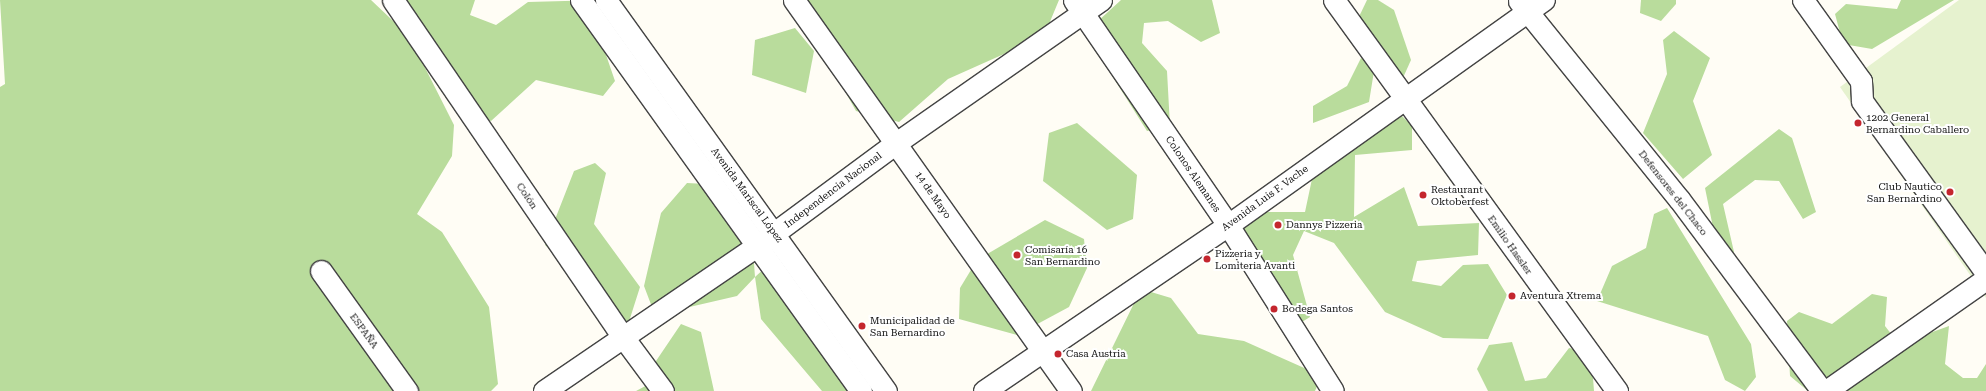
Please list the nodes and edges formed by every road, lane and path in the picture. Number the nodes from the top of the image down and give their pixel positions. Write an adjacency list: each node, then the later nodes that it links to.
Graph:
1 (392, 0): 18 (street, Colón)
2 (581, 0): 14 (street, Avenida Mariscal López)
3 (606, 0): 14 (street, Avenida Mariscal López)
4 (794, 0): 12 (street, 14 de Mayo)
5 (1101, 0): 9 (street, Independencia Nacional)
6 (1334, 0): 11 (street, Emilio Hassler)
7 (1544, 0): 10 (street, Avenida Luis F. Vache)
8 (1803, 0): 16 (street)
9 (1079, 6): 12 (street, Independencia Nacional); 13 (street, Colonos Alemanes)
10 (1523, 6): 11 (street, Avenida Luis F. Vache); 29 (street, Defensores del Chaco)
11 (1405, 97): 13 (street, Avenida Luis F. Vache); 28 (street, Emilio Hassler)
12 (896, 143): 14 (street, Independencia Nacional); 19 (street, 14 de Mayo)
13 (1228, 225): 19 (street, Avenida Luis F. Vache); 27 (street, Colonos Alemanes)
14 (766, 239): 18 (street, Independencia Nacional); 23 (street, Avenida Mariscal López); 24 (street, Avenida Mariscal López)
15 (321, 271): 20 (street, ESPAÑA)
16 (1986, 274)
17 (1986, 279): 30 (street)
18 (623, 337): 21 (street, Independencia Nacional); 22 (street, Colón)
19 (1040, 350): 25 (street, Avenida Luis F. Vache); 26 (street, 14 de Mayo)
20 (407, 391)
21 (544, 391)
22 (663, 391)
23 (861, 391)
24 (886, 391)
25 (984, 391)
26 (1071, 391)
27 (1333, 391)
28 (1617, 391)
29 (1822, 391)
30 (1826, 391)

